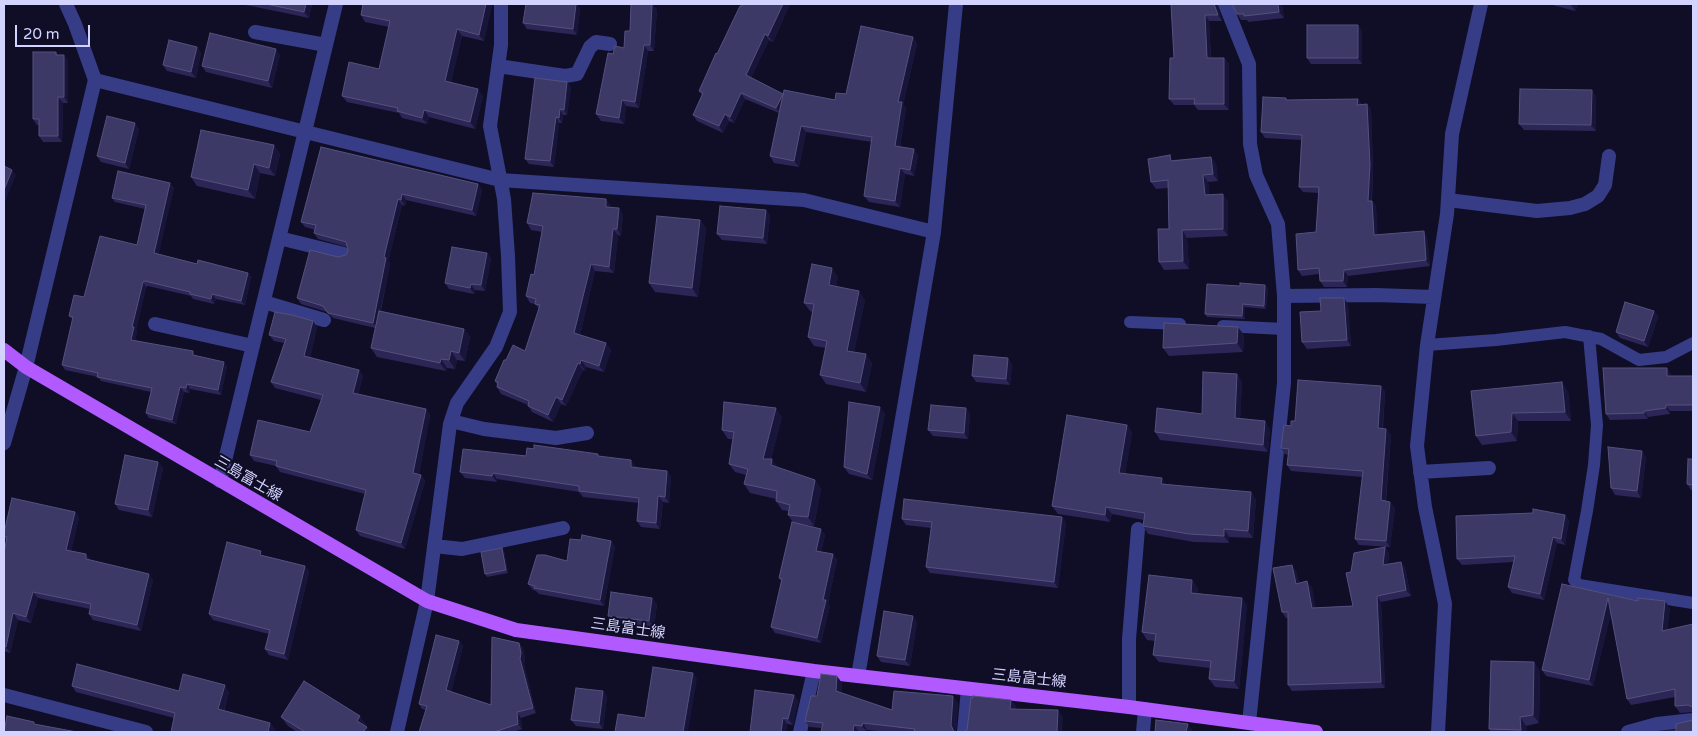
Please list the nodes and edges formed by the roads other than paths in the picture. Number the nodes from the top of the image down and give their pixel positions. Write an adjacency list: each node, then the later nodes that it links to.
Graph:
1 (66, 4): 11 (street)
2 (336, 4): 9 (street)
3 (501, 4): 10 (street)
4 (956, 4): 16 (street)
5 (1225, 4): 19 (street)
6 (1481, 4): 15 (street)
7 (255, 32): 9 (street)
8 (610, 44): 10 (street)
9 (326, 46): 12 (street)
10 (498, 66): 14 (street)
11 (95, 80): 12 (street); 33 (street)
12 (304, 132): 14 (street); 17 (street)
13 (1610, 156): 15 (street)
14 (500, 180): 16 (street); 34 (street)
15 (1448, 200): 20 (street)
16 (934, 232): 46 (street)
17 (279, 238): 18 (street); 21 (street)
18 (344, 254)
19 (1284, 296): 20 (street); 27 (street)
20 (1433, 297): 30 (street)
21 (264, 302): 22 (street); 31 (street)
22 (324, 320)
23 (1130, 322): 25 (lane)
24 (154, 324): 31 (street)
25 (1188, 324)
26 (1207, 325): 27 (lane)
27 (1284, 329): 52 (street)
28 (1589, 336): 29 (lane); 30 (lane); 44 (lane)
29 (1693, 343)
30 (1427, 345): 38 (street)
31 (253, 346): 39 (street)
32 (4, 350): 33 (main road, 三島富士線)
33 (26, 367): 36 (street); 39 (main road, 三島富士線)
34 (451, 421): 35 (street); 42 (street)
35 (588, 433)
36 (4, 443)
37 (1489, 468): 38 (street)
38 (1420, 472): 59 (street)
39 (220, 482): 43 (main road, 三島富士線)
40 (563, 528): 42 (street)
41 (1138, 529): 49 (street)
42 (434, 546): 43 (street)
43 (427, 601): 45 (main road, 三島富士線); 54 (street)
44 (1693, 603)
45 (814, 670): 46 (main road, 三島富士線); 55 (street)
46 (858, 676): 47 (main road, 三島富士線)
47 (968, 689): 49 (main road, 三島富士線); 56 (street)
48 (4, 696): 53 (street)
49 (1129, 706): 50 (main road, 三島富士線)
50 (1145, 709): 52 (main road, 三島富士線); 57 (street)
51 (1693, 720): 60 (street)
52 (1250, 723): 58 (main road, 三島富士線)
53 (146, 732)
54 (397, 732)
55 (800, 732)
56 (964, 732)
57 (1143, 732)
58 (1316, 732)
59 (1438, 732)
60 (1628, 732)

